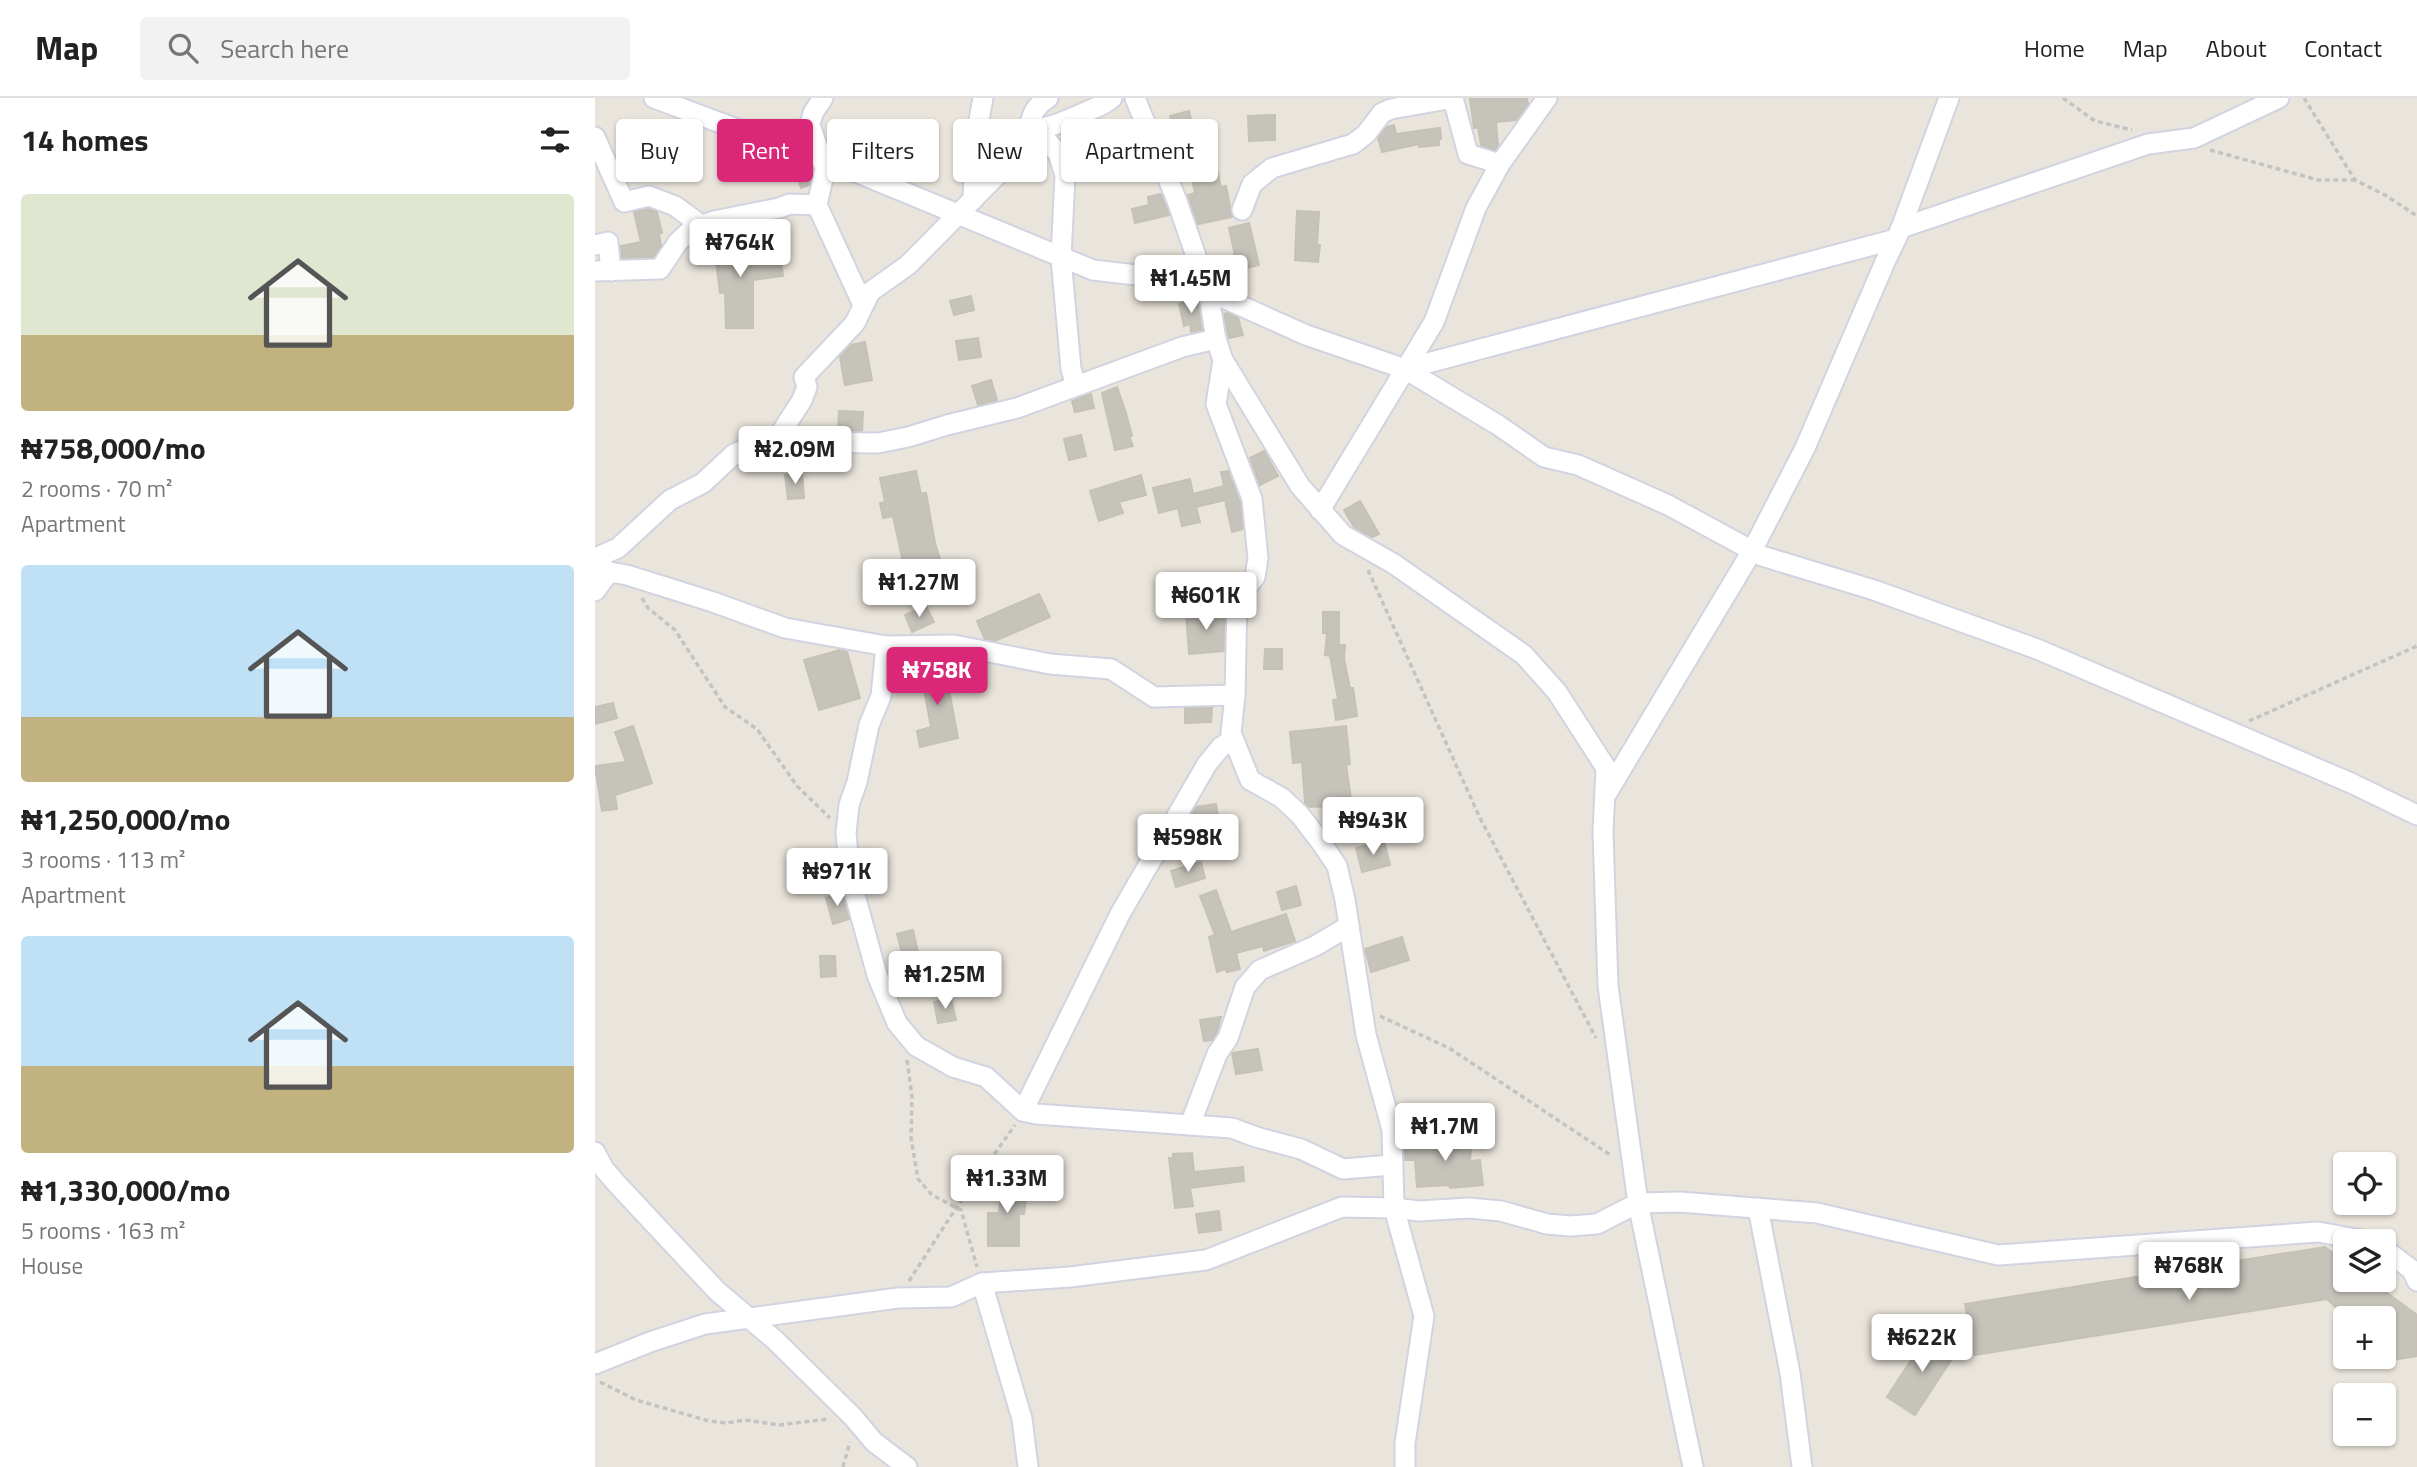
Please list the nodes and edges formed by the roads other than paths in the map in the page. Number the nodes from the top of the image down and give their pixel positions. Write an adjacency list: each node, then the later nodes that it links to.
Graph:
1 (654, 98): 14 (street)
2 (823, 98): 14 (street)
3 (983, 98): 17 (street)
4 (1048, 98): 10 (street)
5 (1114, 98): 9 (street); 11 (street)
6 (1547, 98): 15 (street)
7 (1949, 98): 22 (street)
8 (2279, 98): 22 (street)
9 (1137, 103): 26 (street)
10 (1033, 119)
11 (1047, 125)
12 (595, 137): 21 (street)
13 (1047, 143): 24 (street)
14 (824, 159): 18 (street); 20 (street)
15 (1500, 164): 19 (street); 30 (street)
16 (992, 182): 17 (street)
17 (973, 200): 20 (street)
18 (817, 205): 21 (street); 27 (street)
19 (1242, 210)
20 (958, 215): 24 (street); 27 (street)
21 (701, 225): 25 (street)
22 (1899, 234): 30 (street); 34 (street)
23 (595, 245): 25 (street)
24 (1061, 258): 26 (street); 31 (street)
25 (603, 271)
26 (1208, 291): 28 (street); 30 (street)
27 (863, 305): 32 (street)
28 (1216, 339): 29 (street); 31 (street)
29 (1223, 360): 33 (street); 38 (street)
30 (1405, 369): 33 (street); 34 (street)
31 (1076, 386): 32 (street)
32 (775, 442): 35 (street)
33 (1320, 510): 40 (street)
34 (1752, 551): 40 (street); 41 (street)
35 (607, 567): 36 (street); 37 (street)
36 (595, 591)
37 (886, 646): 38 (street); 43 (street)
38 (1235, 695): 39 (street)
39 (1233, 739): 42 (street); 43 (street)
40 (1605, 796): 47 (street)
41 (2417, 815)
42 (1349, 926): 44 (street); 46 (street)
43 (1023, 1111): 44 (street)
44 (1190, 1125): 46 (street)
45 (595, 1152): 54 (street)
46 (1392, 1166): 48 (street)
47 (1638, 1203): 48 (street); 49 (street); 59 (street)
48 (1394, 1208): 53 (street); 58 (street)
49 (1758, 1208): 50 (street); 60 (street)
50 (2333, 1235)
51 (2396, 1258): 52 (street)
52 (2417, 1280)
53 (982, 1283): 54 (street); 57 (street)
54 (750, 1319): 55 (street); 56 (street)
55 (595, 1364)
56 (907, 1467)
57 (1028, 1467)
58 (1405, 1467)
59 (1693, 1467)
60 (1802, 1467)

